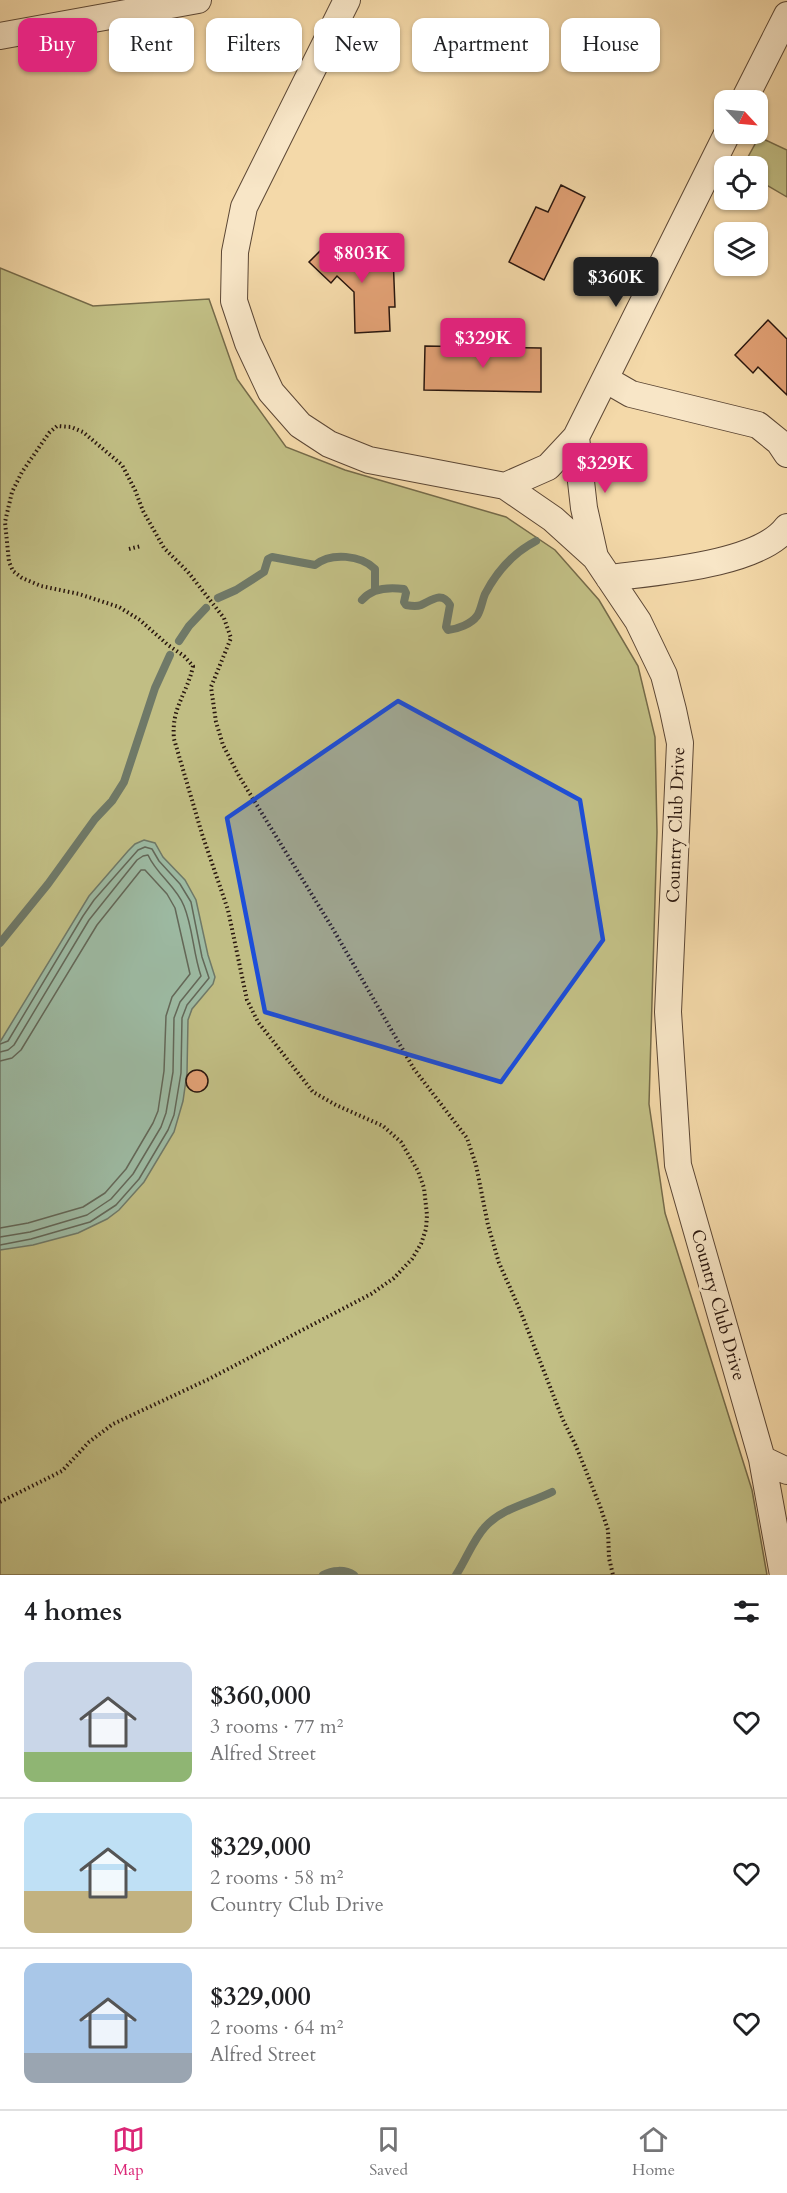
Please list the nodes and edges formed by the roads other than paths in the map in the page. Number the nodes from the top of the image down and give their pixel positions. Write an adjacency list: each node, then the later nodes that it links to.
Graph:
1 (198, 0): 4 (street)
2 (347, 0): 11 (street, Country Club Drive)
3 (787, 15): 5 (street)
4 (0, 36)
5 (779, 48): 6 (street)
6 (751, 90)
7 (723, 144): 8 (street)
8 (605, 379): 9 (street); 10 (street)
9 (576, 437): 11 (street); 13 (street)
10 (787, 454)
11 (505, 486): 13 (street, Country Club Drive)
12 (787, 527): 14 (street)
13 (595, 557): 14 (street, Country Club Drive)
14 (609, 578): 15 (street, Country Club Drive)
15 (762, 1459): 16 (street); 17 (street, Country Club Drive)
16 (787, 1470)
17 (783, 1575)

